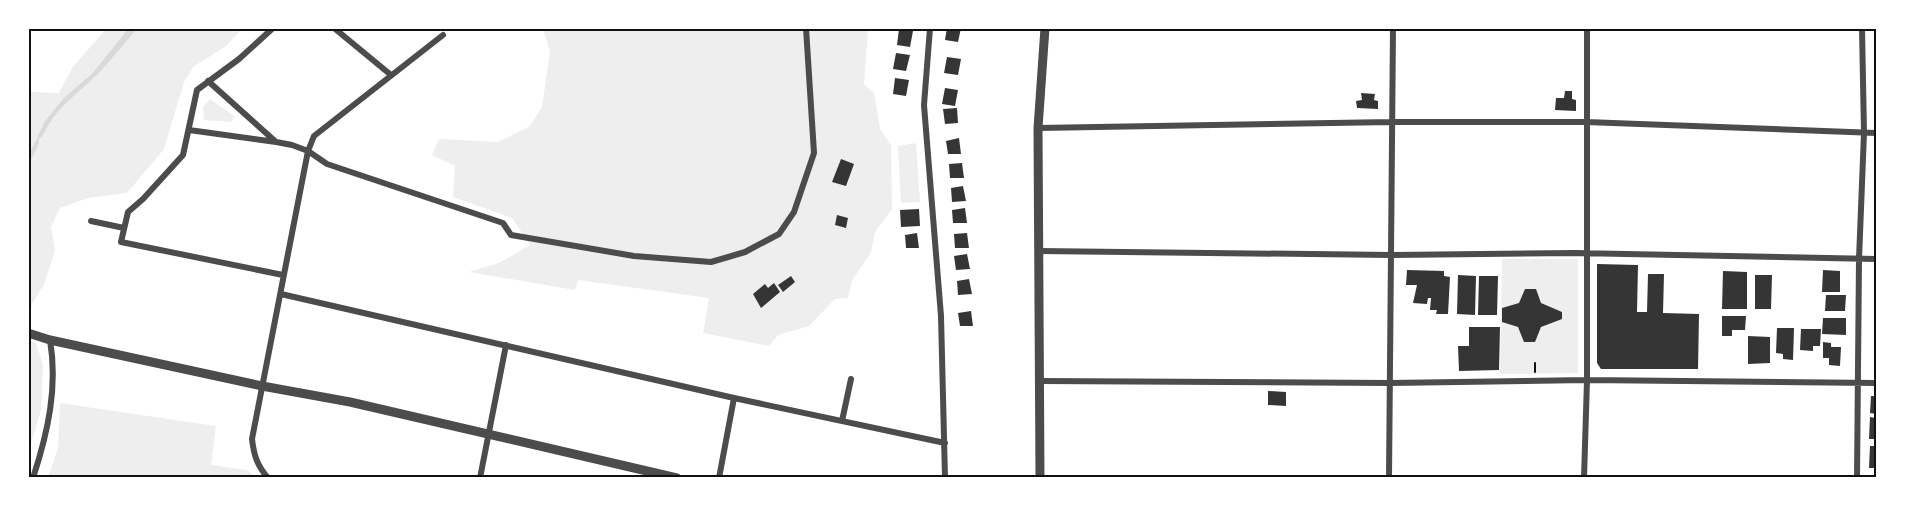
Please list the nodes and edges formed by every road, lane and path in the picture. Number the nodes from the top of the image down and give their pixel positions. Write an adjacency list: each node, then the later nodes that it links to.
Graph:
1 (273, 28): 11 (street)
2 (334, 28): 10 (street)
3 (806, 28): 19 (street)
4 (930, 28): 44 (street)
5 (1045, 28): 14 (street)
6 (1393, 28): 12 (street)
7 (1587, 28): 13 (street)
8 (1862, 28): 16 (street)
9 (443, 35): 10 (street)
10 (391, 75): 19 (street)
11 (208, 81): 15 (street); 18 (street)
12 (1392, 122): 13 (street); 14 (street); 24 (street)
13 (1586, 122): 16 (street); 23 (street)
14 (1038, 128): 22 (street)
15 (189, 130): 18 (street); 21 (street)
16 (1864, 133): 17 (street); 25 (street)
17 (1876, 133)
18 (276, 142): 19 (street)
19 (308, 151): 27 (street)
20 (91, 221): 21 (street)
21 (124, 228): 27 (street)
22 (1038, 251): 24 (street); 36 (street)
23 (1587, 254): 24 (street); 25 (street); 35 (street)
24 (1392, 255): 37 (street)
25 (1859, 259): 26 (street); 38 (street)
26 (1876, 259)
27 (283, 275): 28 (street)
28 (281, 294): 31 (street); 40 (street)
29 (28, 333): 30 (street)
30 (50, 340): 40 (street); 45 (street)
31 (506, 345): 41 (street); 43 (street)
32 (1535, 363): 33 (path)
33 (1535, 372)
34 (851, 379): 42 (street)
35 (1587, 380): 37 (street); 38 (street); 53 (street)
36 (1039, 381): 37 (street); 51 (street)
37 (1390, 383): 52 (street)
38 (1859, 383): 39 (street); 54 (street)
39 (1876, 383)
40 (262, 386): 43 (street); 46 (street)
41 (734, 398): 42 (street); 49 (street)
42 (842, 421): 44 (street)
43 (489, 435): 47 (street); 48 (street)
44 (945, 443): 50 (street)
45 (33, 477)
46 (268, 477)
47 (480, 477)
48 (677, 477)
49 (719, 477)
50 (945, 477)
51 (1040, 477)
52 (1389, 477)
53 (1584, 477)
54 (1857, 477)

